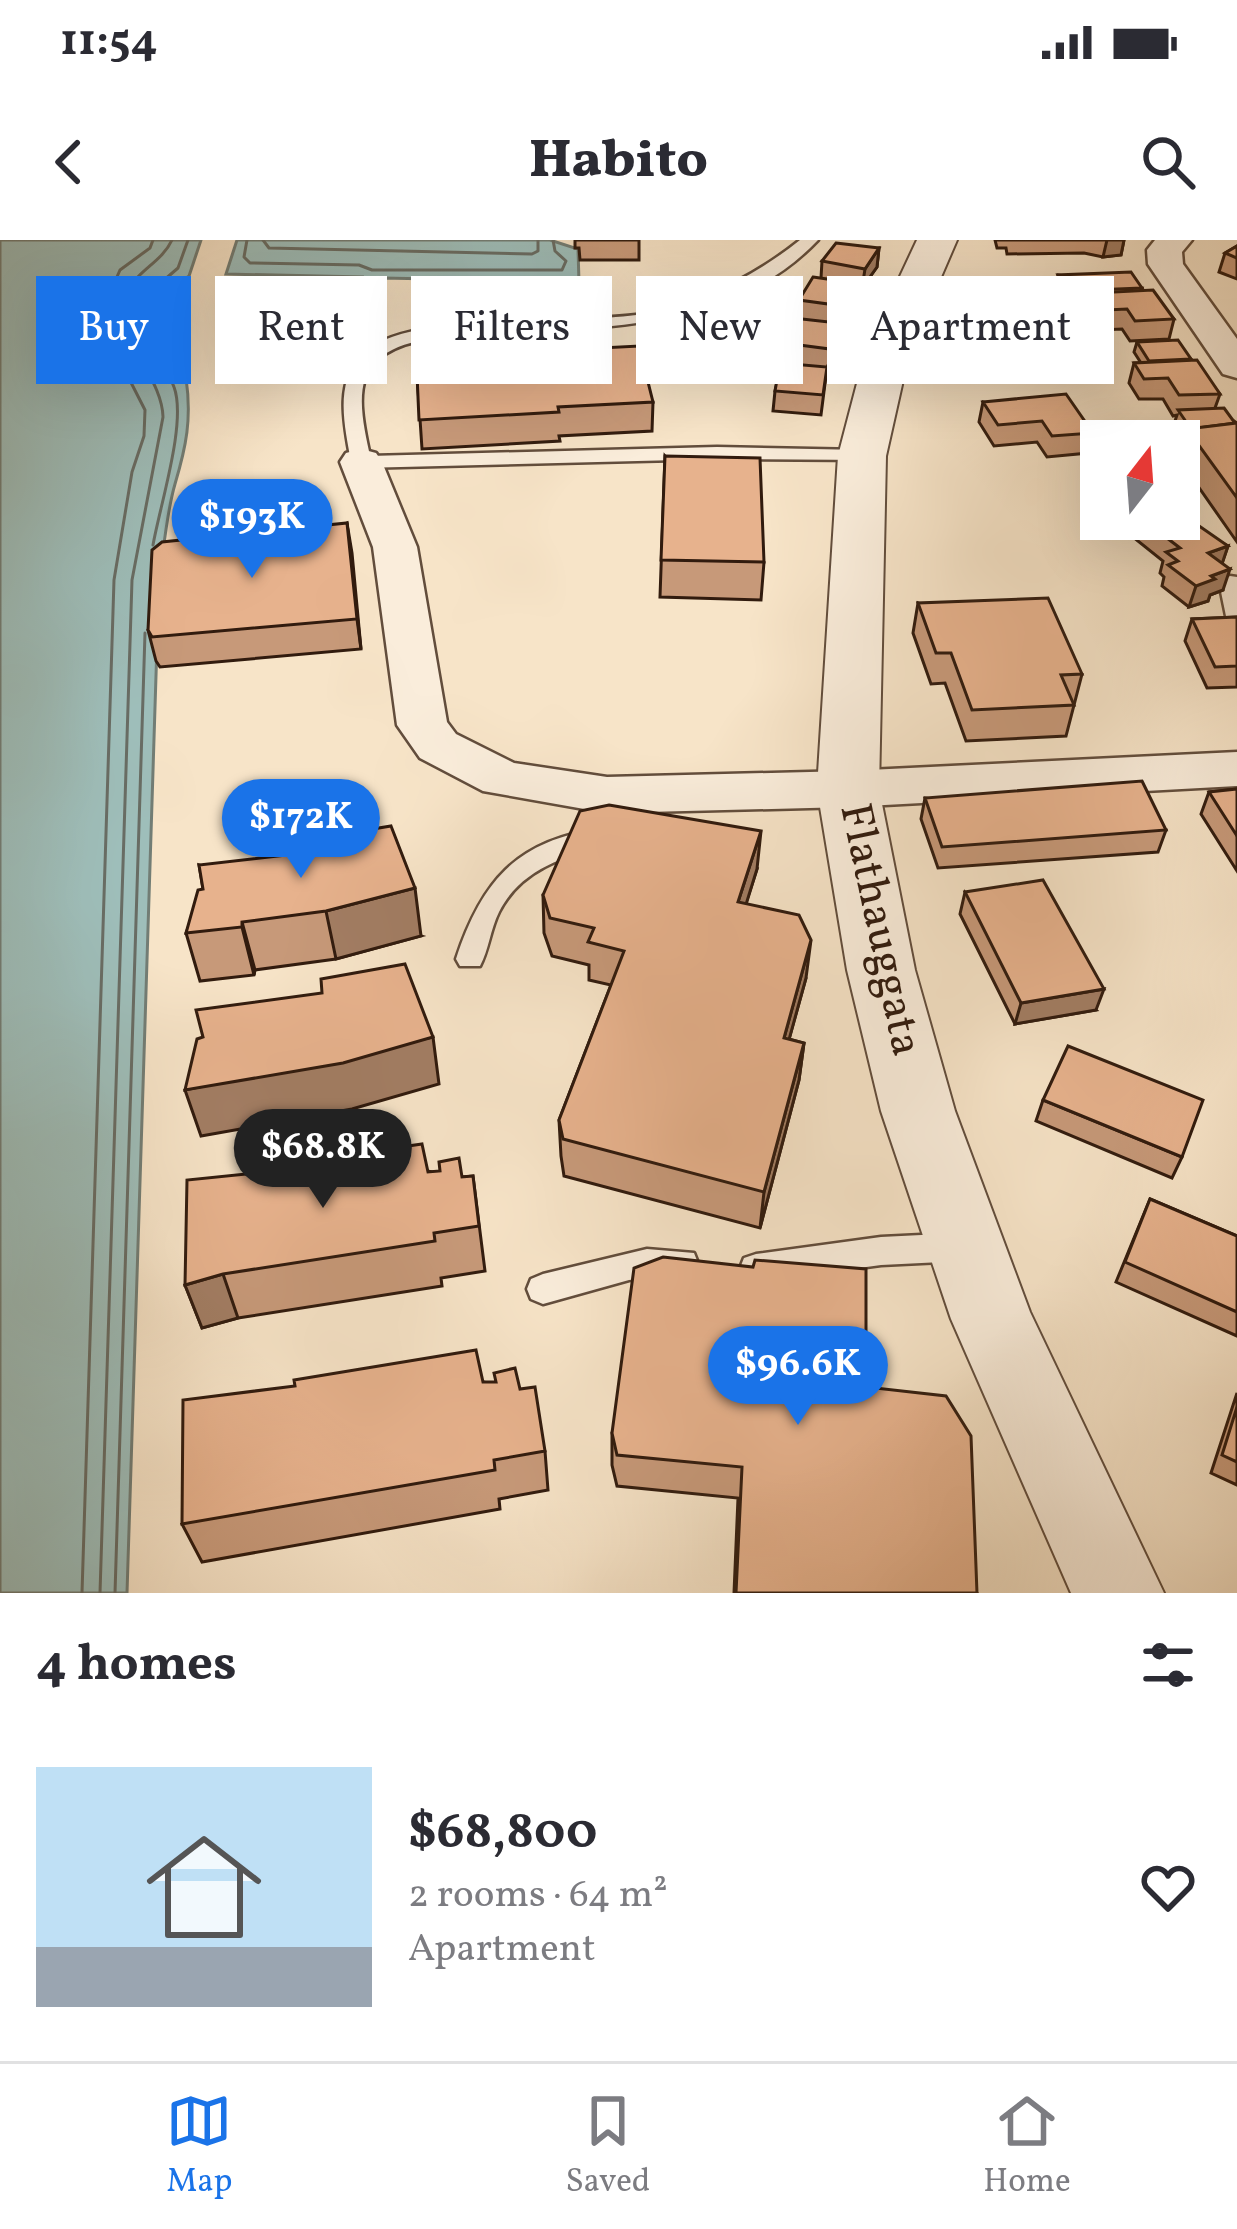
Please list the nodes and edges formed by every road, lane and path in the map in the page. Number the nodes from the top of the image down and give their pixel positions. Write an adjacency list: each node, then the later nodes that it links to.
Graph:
1 (810, 240): 6 (lane)
2 (937, 240): 5 (street, Flathauggata)
3 (1175, 240): 4 (street)
4 (1237, 367)
5 (862, 456): 6 (lane); 10 (street, Flathauggata)
6 (361, 462): 11 (street)
7 (1230, 582): 8 (lane)
8 (1237, 616)
9 (1237, 769): 10 (street)
10 (848, 789): 11 (street); 13 (street, Flathauggata)
11 (656, 820): 12 (lane)
12 (470, 959)
13 (967, 1247): 14 (lane); 15 (street, Flathauggata)
14 (543, 1289)
15 (1118, 1593)

